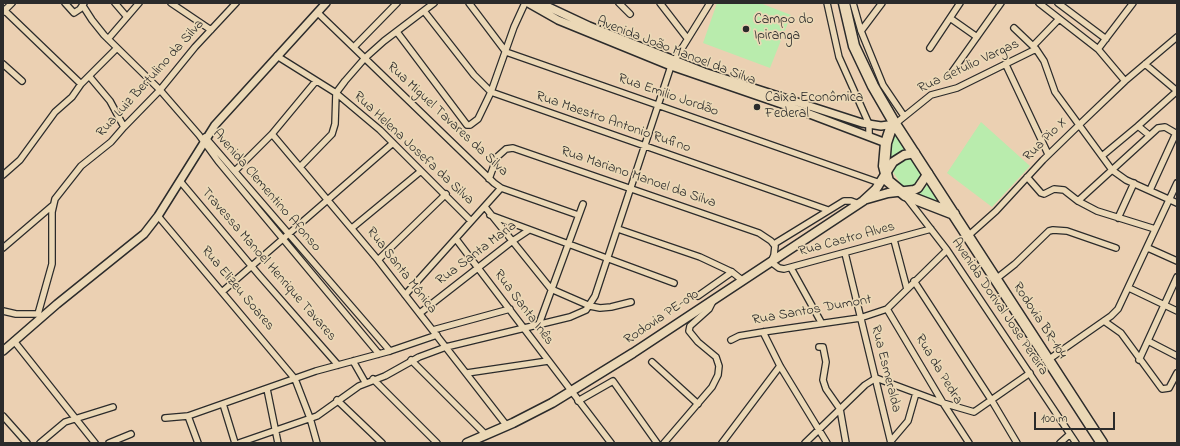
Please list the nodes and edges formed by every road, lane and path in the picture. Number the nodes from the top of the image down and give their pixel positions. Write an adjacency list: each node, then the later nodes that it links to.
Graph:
1 (12, 3): 26 (street)
2 (65, 3): 24 (street)
3 (115, 3): 30 (street)
4 (139, 3): 30 (street)
5 (171, 3): 34 (street)
6 (236, 3): 34 (street, Rua Luiz Bertulino da Silva)
7 (326, 3): 28 (street)
8 (397, 3): 42 (street)
9 (434, 3): 27 (street)
10 (469, 3): 47 (street)
11 (540, 3): 50 (street, Avenida João Manoel da Silva)
12 (618, 3): 29 (street)
13 (660, 3): 39 (street)
14 (710, 3): 39 (street)
15 (827, 3): 67 (street)
16 (844, 3): 68 (highway, Rodovia BR-104)
17 (853, 3): 36 (street)
18 (882, 3): 36 (street)
19 (960, 3): 31 (street)
20 (1001, 3): 37 (street)
21 (1039, 3): 32 (street)
22 (1058, 3): 41 (street)
23 (1132, 3): 41 (street)
24 (84, 4): 40 (street)
25 (530, 4): 47 (street); 50 (street, Avenida João Manoel da Silva)
26 (4, 11): 60 (street)
27 (424, 11): 35 (street); 63 (street, Rua Maestro Antonio Rufino)
28 (318, 13): 42 (street, Rua Miguel Tavares da Silva); 48 (street)
29 (630, 14)
30 (128, 17): 40 (street)
31 (950, 18): 37 (street); 44 (street)
32 (1059, 19): 45 (street, Rua Getulio Vargas); 46 (street)
33 (1014, 28): 45 (street)
34 (211, 30): 61 (street, Rua Luiz Bertulino da Silva)
35 (397, 32): 49 (street); 63 (street)
36 (861, 32): 66 (street)
37 (977, 37): 54 (street)
38 (1177, 37): 52 (street, Rua Pio X)
39 (687, 38): 50 (street)
40 (108, 39): 43 (street)
41 (1106, 39): 46 (street)
42 (354, 47): 49 (street, Rua Miguel Tavares da Silva)
43 (117, 48): 56 (street); 61 (street)
44 (930, 48)
45 (1034, 48): 53 (street, Rua Getulio Vargas); 69 (street)
46 (1098, 49): 59 (street)
47 (506, 52): 63 (street); 65 (street, Rua Emilio Jordão)
48 (278, 56): 58 (street, Rua Helena Josefa da Silva); 76 (street)
49 (365, 58): 64 (street); 91 (street, Rua Miguel Tavares da Silva)
50 (673, 63): 55 (street, Avenida João Manoel da Silva); 65 (street)
51 (3, 64): 57 (street)
52 (1144, 64): 59 (street, Rua Pio X); 62 (street)
53 (1006, 65): 66 (street, Rua Getulio Vargas); 81 (street)
54 (952, 72)
55 (703, 74): 67 (street, Avenida João Manoel da Silva); 75 (street, Avenida João Manoel da Silva)
56 (89, 76): 60 (street); 71 (street)
57 (22, 81)
58 (316, 81): 64 (street, Rua Helena Josefa da Silva); 73 (street)
59 (1125, 81): 69 (street, Rua Pio X)
60 (81, 84): 89 (street)
61 (160, 90): 71 (street, Rua Luiz Bertulino da Silva); 76 (street)
62 (1177, 91): 70 (street)
63 (492, 92): 79 (street, Rua Maestro Antonio Rufino)
64 (336, 93): 77 (street, Rua Helena Josefa da Silva); 83 (street)
65 (658, 105): 79 (street); 93 (street, Rua Emilio Jordão)
66 (904, 116): 68 (street, Rua Getulio Vargas)
67 (869, 124): 68 (street, Avenida João Manoel da Silva); 75 (street)
68 (895, 124): 78 (highway); 80 (highway, Rodovia BR-104)
69 (1079, 125): 81 (street, Rua Pio X); 82 (street)
70 (1138, 126): 74 (street); 82 (street)
71 (124, 127): 107 (street, Rua Luiz Bertulino da Silva)
72 (1176, 133): 74 (street); 98 (street)
73 (272, 134): 83 (street, Rua Santa Mônica); 85 (street)
74 (1149, 135): 84 (street)
75 (869, 136): 78 (street, Avenida João Manoel da Silva)
76 (203, 138): 85 (street, Avenida Clementino Afonso); 92 (street); 123 (street, Avenida Clementino Afonso)
77 (393, 143): 86 (street, Rua Helena Josefa da Silva); 101 (street)
78 (886, 143): 87 (highway)
79 (645, 146): 97 (street); 109 (street, Rua Maestro Antonio Rufino)
80 (915, 153): 87 (main road, Rodovia PE-090); 88 (highway, Rodovia BR-104)
81 (1048, 154): 90 (street, Rua Pio X)
82 (1102, 156): 84 (street)
83 (300, 167): 101 (street, Rua Santa Mônica)
84 (1112, 170): 94 (street); 103 (street)
85 (235, 171): 121 (street, Avenida Clementino Afonso)
86 (421, 171): 99 (street, Rua Helena Josefa da Silva); 116 (street)
87 (885, 172): 93 (main road, Rodovia PE-090); 100 (highway)
88 (928, 173): 100 (main road, Rodovia PE-090); 110 (highway, Rodovia BR-104)
89 (3, 175)
90 (1026, 177): 103 (street); 122 (street, Rua Pio X)
91 (489, 179): 96 (street, Rua Miguel Tavares da Silva); 97 (street, Rua Mariano Manoel da Silva)
92 (180, 181): 113 (street); 138 (street, Travessa Manoel Henrique Tavares)
93 (880, 183): 104 (main road, Rodovia PE-090)
94 (1134, 183): 98 (street); 114 (street)
95 (1177, 183): 102 (street)
96 (501, 188): 108 (street); 112 (street, Rua Miguel Tavares da Silva)
97 (631, 189): 118 (street); 128 (street, Rua Mariano Manoel da Silva)
98 (1150, 190): 102 (street)
99 (446, 194): 115 (street, Rua Helena Josefa da Silva); 135 (street)
100 (903, 194): 104 (main road, Rodovia PE-090); 110 (highway); 117 (street, Avenida Dorival Jose Pereira)
101 (327, 199): 116 (street, Rua Santa Mônica); 121 (street)
102 (1170, 199): 105 (street); 120 (street)
103 (1078, 201): 114 (street)
104 (861, 203): 109 (street); 137 (main road, Rodovia PE-090)
105 (1177, 203)
106 (583, 204): 112 (street)
107 (52, 206): 129 (street); 164 (street)
108 (485, 207): 111 (street); 115 (street)
109 (828, 210): 128 (street)
110 (954, 214): 122 (highway, Rodovia BR-104)
111 (490, 215): 119 (street); 126 (street)
112 (578, 215): 127 (street)
113 (158, 216): 152 (street, Rua Elizeu Soares); 164 (street)
114 (1118, 218): 120 (street)
115 (471, 221): 124 (street)
116 (352, 228): 135 (street, Rua Santa Mônica)
117 (931, 228): 125 (street, Rua Castro Alves); 132 (street, Avenida Dorival Jose Pereira)
118 (618, 229): 134 (street); 141 (street)
119 (529, 230): 126 (street, Rua Santa Maria); 127 (street)
120 (1155, 230): 131 (street)
121 (288, 233): 123 (street); 142 (street, Avenida Clementino Afonso)
122 (968, 236): 144 (highway, Rodovia BR-104)
123 (282, 238): 138 (street); 145 (street, Avenida Clementino Afonso)
124 (456, 239): 139 (street, Rua Santa Inês); 153 (street)
125 (894, 240): 133 (street, Rua Castro Alves); 151 (street)
126 (511, 242): 139 (street, Rua Santa Maria); 150 (street)
127 (568, 244): 134 (street); 150 (street)
128 (774, 244): 137 (street)
129 (3, 248)
130 (1116, 248): 144 (street)
131 (1148, 248): 136 (street); 149 (street)
132 (947, 250): 147 (street, Rua Santos Dumont); 189 (street, Avenida Dorival Jose Pereira)
133 (845, 253): 140 (street, Rua Castro Alves); 165 (street, Rua Esmeralda)
134 (608, 258): 148 (street); 158 (street)
135 (378, 260): 153 (street, Rua Santa Mônica)
136 (1177, 261)
137 (771, 262): 140 (street, Rua Castro Alves); 146 (main road, Rodovia PE-090)
138 (251, 265): 152 (street); 187 (street, Travessa Manoel Henrique Tavares)
139 (478, 268): 159 (street, Rua Santa Inês); 163 (street, Rua Santa Maria)
140 (791, 268): 167 (street)
141 (732, 272): 146 (street); 154 (street)
142 (323, 274): 145 (street); 178 (street, Avenida Clementino Afonso)
143 (1177, 277): 157 (street)
144 (996, 279): 182 (highway, Rodovia BR-104)
145 (317, 280): 179 (street, Avenida Clementino Afonso)
146 (742, 280): 155 (main road, Rodovia PE-090)
147 (914, 281): 151 (street, Rua Santos Dumont); 201 (street)
148 (674, 283)
149 (1129, 288): 157 (street); 166 (street)
150 (551, 289): 158 (street); 168 (street)
151 (906, 289): 160 (street, Rua Santos Dumont)
152 (223, 291): 193 (street, Rua Elizeu Soares)
153 (405, 295): 163 (street, Rua Santa Mônica)
154 (698, 296)
155 (714, 298): 197 (main road, Rodovia PE-090); 204 (street)
156 (631, 302): 158 (street)
157 (1164, 305): 162 (street); 174 (street)
158 (590, 306): 168 (street)
159 (510, 309): 169 (street, Rua Santa Inês); 171 (street)
160 (887, 309): 165 (street, Rua Santos Dumont); 202 (street, Rua da Pedra)
161 (3, 311): 164 (street)
162 (1177, 311)
163 (420, 313): 171 (street, Rua Santa Mônica)
164 (40, 316): 173 (street)
165 (860, 318): 167 (street, Rua Santos Dumont); 192 (street, Rua Esmeralda)
166 (1104, 321): 182 (street); 183 (street)
167 (821, 322): 170 (street, Rua Santos Dumont)
168 (539, 324): 169 (street)
169 (524, 329): 175 (street); 185 (street, Rua Santa Inês)
170 (763, 332): 172 (street, Rua Santos Dumont); 188 (street)
171 (435, 333): 175 (street, Rua Santa Mônica); 178 (street)
172 (731, 340)
173 (14, 341): 177 (street); 209 (street)
174 (1148, 341): 180 (street); 183 (street)
175 (446, 346): 181 (street); 190 (street, Rua Santa Mônica)
176 (820, 347): 206 (street)
177 (3, 351)
178 (390, 351): 179 (street)
179 (379, 354): 184 (street)
180 (1177, 356)
181 (411, 360): 194 (street); 217 (street)
182 (1048, 360): 242 (highway, Rodovia BR-104)
183 (1139, 360): 191 (street)
184 (353, 361): 187 (street); 195 (street)
185 (548, 361): 190 (street); 197 (street, Rua Santa Inês)
186 (652, 362): 204 (street)
187 (338, 365): 193 (street)
188 (780, 366): 213 (street); 234 (street)
189 (1030, 373): 201 (street); 216 (street, Avenida Dorival Jose Pereira)
190 (467, 374): 212 (street, Rua Santa Mônica)
191 (1177, 374)
192 (876, 378): 198 (street); 206 (street); 218 (street, Rua Esmeralda)
193 (296, 379): 196 (street); 211 (street, Rua Elizeu Soares)
194 (373, 379): 195 (street); 229 (street)
195 (365, 382): 199 (street)
196 (267, 389): 203 (street); 214 (street)
197 (571, 392): 200 (street, Rua Santa Inês); 212 (main road, Rodovia PE-090)
198 (916, 393): 202 (street); 218 (street)
199 (337, 400): 211 (street); 228 (street)
200 (578, 401): 231 (street, Rua Santa Inês); 232 (street)
201 (992, 401): 202 (street); 239 (street)
202 (943, 403): 238 (street, Rua da Pedra)
203 (223, 404): 208 (street); 224 (street)
204 (698, 404): 233 (street)
205 (112, 408): 209 (street)
206 (840, 409): 213 (street); 237 (street)
207 (3, 416): 219 (street)
208 (188, 416): 210 (street); 223 (street)
209 (77, 418): 220 (street); 221 (street)
210 (164, 418)
211 (310, 418): 214 (street); 227 (street, Rua Elizeu Soares)
212 (507, 426): 217 (main road, Rodovia PE-090)
213 (820, 429): 235 (street); 236 (street)
214 (275, 430): 225 (street); 226 (street)
215 (132, 434): 222 (street)
216 (1070, 434): 240 (street); 241 (street, Avenida Dorival Jose Pereira)
217 (486, 435): 230 (main road, Rodovia PE-090)
218 (891, 442)
219 (27, 443)
220 (40, 443)
221 (95, 443)
222 (109, 443)
223 (198, 443)
224 (235, 443)
225 (239, 443)
226 (278, 443)
227 (317, 443)
228 (382, 443)
229 (437, 443)
230 (467, 443)
231 (611, 443)
232 (657, 443)
233 (664, 443)
234 (722, 443)
235 (805, 443)
236 (827, 443)
237 (846, 443)
238 (969, 443)
239 (1017, 443)
240 (1060, 443)
241 (1076, 443)
242 (1102, 443)

